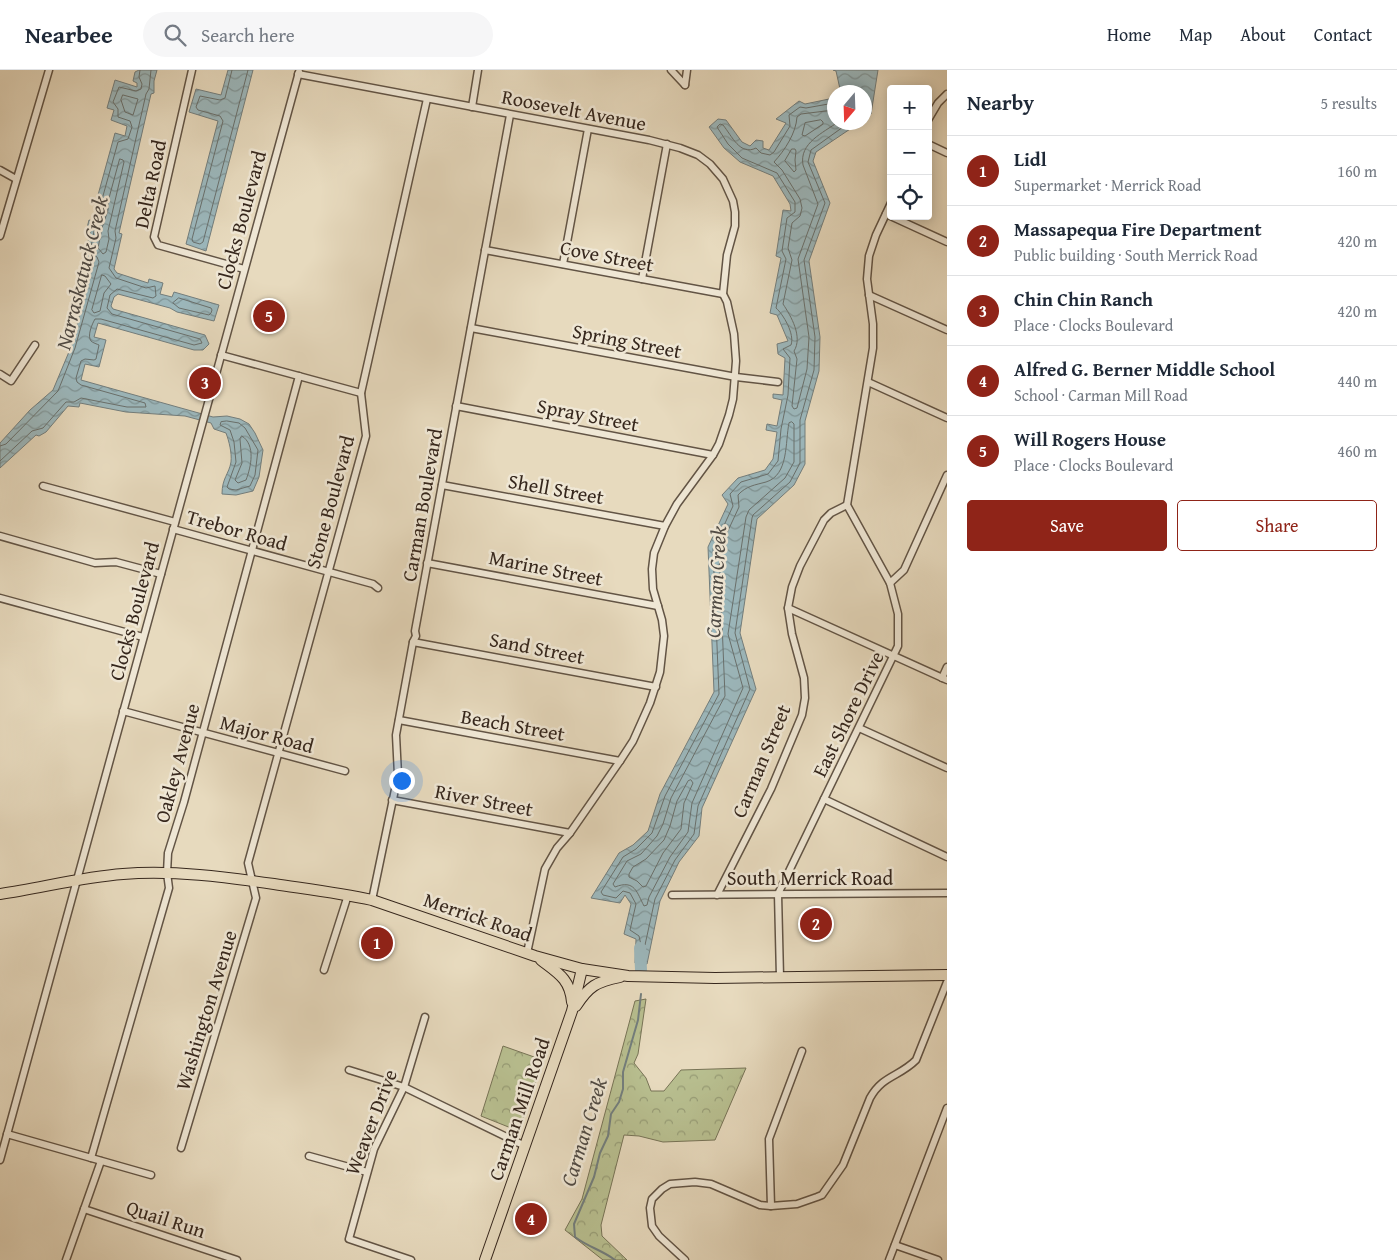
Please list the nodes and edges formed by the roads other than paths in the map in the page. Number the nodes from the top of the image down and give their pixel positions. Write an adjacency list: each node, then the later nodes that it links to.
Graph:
1 (48, 70): 17 (street)
2 (192, 70): 23 (street, Delta Road)
3 (478, 70): 9 (street)
4 (671, 70): 5 (street)
5 (687, 70)
6 (299, 72): 8 (street, Roosevelt Avenue); 23 (street, Clocks Boulevard)
7 (947, 94): 10 (street)
8 (427, 99): 9 (street, Roosevelt Avenue); 36 (street, Stone Boulevard)
9 (472, 107): 11 (street, Roosevelt Avenue)
10 (932, 113)
11 (510, 115): 12 (street, Roosevelt Avenue); 21 (street, Carman Boulevard)
12 (588, 129): 13 (street, Roosevelt Avenue); 22 (street)
13 (667, 144): 24 (street); 25 (street, Roosevelt Avenue)
14 (932, 146): 15 (street)
15 (947, 153)
16 (0, 170): 17 (street)
17 (16, 179): 19 (street)
18 (886, 214): 20 (street); 26 (street)
19 (0, 236)
20 (947, 242)
21 (485, 250): 22 (street, Cove Street); 27 (street, Carman Boulevard)
22 (564, 264): 24 (street, Cove Street)
23 (244, 269): 30 (street, Clocks Boulevard)
24 (642, 279): 25 (street, Cove Street)
25 (723, 294): 33 (street)
26 (869, 295): 28 (street); 35 (street)
27 (471, 328): 33 (street, Spring Street); 37 (street, Carman Boulevard)
28 (947, 330)
29 (35, 345): 31 (street)
30 (221, 355): 32 (street); 44 (street, Clocks Boulevard)
31 (0, 374)
32 (299, 376): 36 (street); 47 (street, Oakley Avenue)
33 (736, 377): 34 (street, Spring Street); 39 (street)
34 (778, 382)
35 (868, 382): 38 (street); 43 (street)
36 (361, 393): 49 (street, Stone Boulevard)
37 (456, 406): 39 (street, Spray Street); 41 (street, Carman Boulevard)
38 (947, 418)
39 (712, 455): 45 (street)
40 (947, 475): 51 (street)
41 (442, 485): 45 (street, Shell Street); 48 (street, Carman Boulevard)
42 (43, 486): 44 (street, Trebor Road)
43 (846, 506): 51 (street, East Shore Drive); 55 (street, Carman Street)
44 (174, 526): 47 (street, Trebor Road); 50 (street, Clocks Boulevard)
45 (664, 526): 54 (street)
46 (0, 536): 50 (street)
47 (251, 551): 49 (street, Trebor Road); 65 (street, Oakley Avenue)
48 (427, 563): 54 (street, Marine Street); 57 (street, Carman Boulevard)
49 (328, 572): 52 (street, Trebor Road); 66 (street, Stone Boulevard)
50 (161, 574): 56 (street, Clocks Boulevard)
51 (890, 584): 58 (street, East Shore Drive)
52 (378, 588)
53 (0, 598): 56 (street)
54 (658, 606): 61 (street)
55 (788, 608): 58 (street); 82 (street, Carman Street)
56 (144, 637): 62 (street, Clocks Boulevard)
57 (413, 642): 61 (street, Sand Street); 63 (street, Carman Boulevard)
58 (894, 656): 60 (street); 64 (street, East Shore Drive)
59 (947, 667): 60 (street)
60 (944, 679)
61 (656, 687): 67 (street)
62 (124, 711): 65 (street, Major Road); 75 (street, Clocks Boulevard)
63 (399, 720): 67 (street, Beach Street); 70 (street, Carman Boulevard)
64 (859, 728): 68 (street); 71 (street, East Shore Drive)
65 (202, 733): 66 (street, Major Road); 74 (street, Oakley Avenue)
66 (278, 754): 69 (street, Major Road); 76 (street, Stone Boulevard)
67 (620, 761): 72 (street)
68 (947, 768)
69 (345, 771)
70 (392, 800): 72 (street, River Street); 83 (street, Carman Boulevard)
71 (824, 800): 73 (street); 80 (street, East Shore Drive)
72 (570, 833): 84 (street)
73 (947, 857)
74 (167, 873): 75 (main road, Merrick Road); 76 (main road, Merrick Road); 101 (street, Oakley Avenue)
75 (77, 880): 78 (main road, Merrick Road); 97 (street, Clocks Boulevard)
76 (252, 881): 79 (main road, Merrick Road); 99 (street, Washington Avenue)
77 (947, 893): 80 (street, South Merrick Road)
78 (0, 894)
79 (348, 894): 83 (main road, Merrick Road); 86 (street)
80 (778, 894): 82 (street, South Merrick Road); 89 (street, East Shore Drive)
81 (672, 895): 82 (street, South Merrick Road)
82 (718, 895)
83 (372, 900): 84 (main road, Merrick Road)
84 (531, 955): 85 (main road, Merrick Road); 91 (main road)
85 (582, 969): 88 (main road, Merrick Road); 91 (main road, Carman Mill Road)
86 (324, 970)
87 (947, 975): 89 (main road, Merrick Road)
88 (628, 976): 89 (main road, Merrick Road); 91 (main road)
89 (780, 977)
90 (947, 982): 106 (street)
91 (572, 1011): 98 (main road, Carman Mill Road)
92 (425, 1017): 95 (street, Weaver Drive)
93 (802, 1050): 106 (street)
94 (349, 1070): 95 (street)
95 (404, 1086): 98 (street); 104 (street, Weaver Drive)
96 (947, 1108): 108 (street)
97 (7, 1134): 101 (street); 102 (street, Clocks Boulevard)
98 (525, 1146): 112 (main road, Carman Mill Road)
99 (181, 1148)
100 (309, 1156): 104 (street)
101 (91, 1158): 103 (street)
102 (0, 1160)
103 (101, 1161): 105 (street); 107 (street)
104 (367, 1172): 111 (street, Weaver Drive)
105 (152, 1175)
106 (771, 1206): 113 (street)
107 (84, 1209): 109 (street); 110 (street, Quail Run)
108 (895, 1245): 114 (street); 115 (street)
109 (66, 1260)
110 (237, 1260)
111 (411, 1260)
112 (486, 1260)
113 (685, 1260)
114 (889, 1260)
115 (938, 1260)

